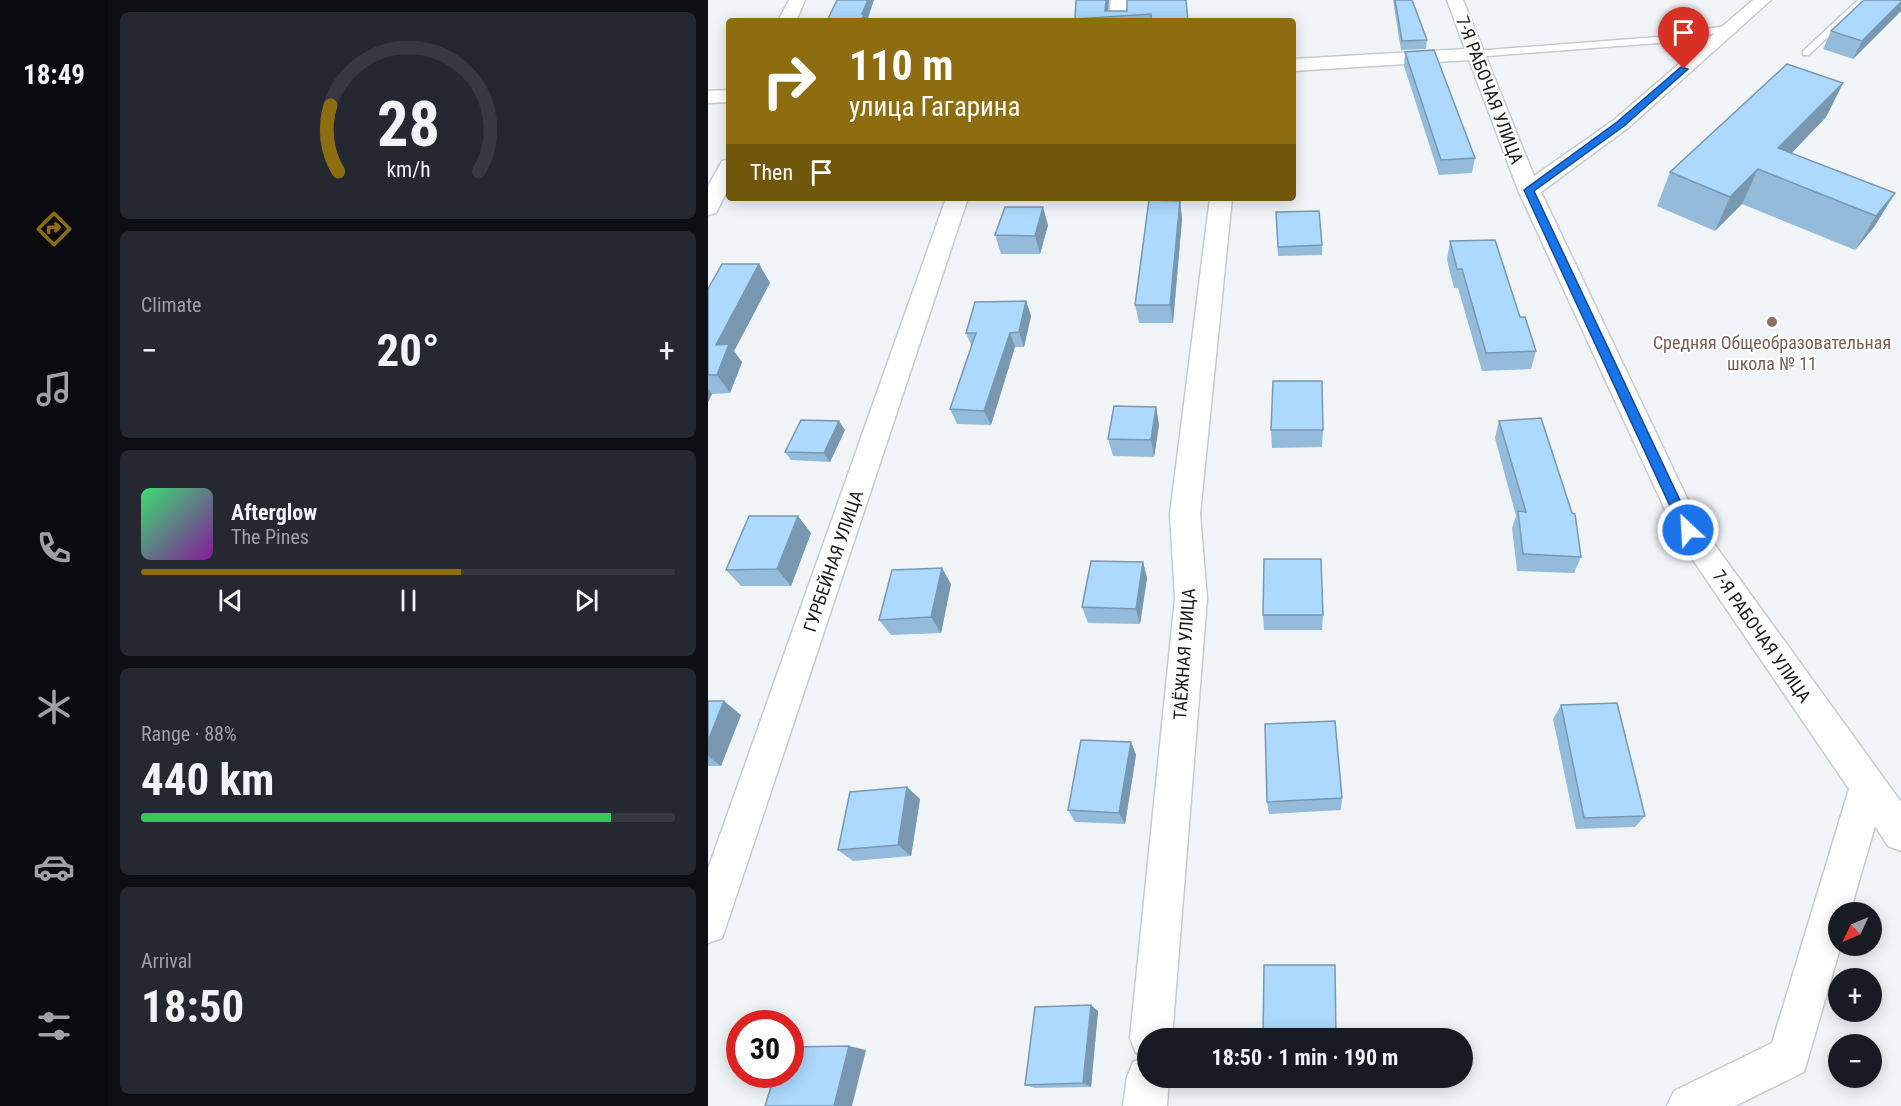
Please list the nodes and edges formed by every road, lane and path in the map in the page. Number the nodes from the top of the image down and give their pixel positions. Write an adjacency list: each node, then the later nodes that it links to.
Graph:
1 (797, 0): 6 (street)
2 (1119, 0): 7 (street)
3 (1455, 0): 10 (street, 7-Я РАБОЧАЯ УЛИЦА)
4 (1764, 0): 8 (street)
5 (1863, 0): 9 (lane)
6 (788, 18)
7 (1118, 18)
8 (1731, 28): 10 (lane); 15 (street)
9 (1806, 53)
10 (1475, 54): 11 (street); 15 (street, 7-Я РАБОЧАЯ УЛИЦА)
11 (1296, 65)
12 (726, 96): 13 (street)
13 (708, 97)
14 (726, 171): 18 (street)
15 (1529, 190): 19 (street, 7-Я РАБОЧАЯ УЛИЦА)
16 (956, 201): 21 (street, ГУРБЕЙНАЯ УЛИЦА)
17 (1221, 201): 22 (street, ТАЁЖНАЯ УЛИЦА)
18 (708, 208)
19 (1868, 786): 20 (street, 7-Я РАБОЧАЯ УЛИЦА); 25 (street)
20 (1901, 833)
21 (708, 924)
22 (1152, 1028)
23 (1147, 1088): 24 (street)
24 (1145, 1106)
25 (1689, 1106)

